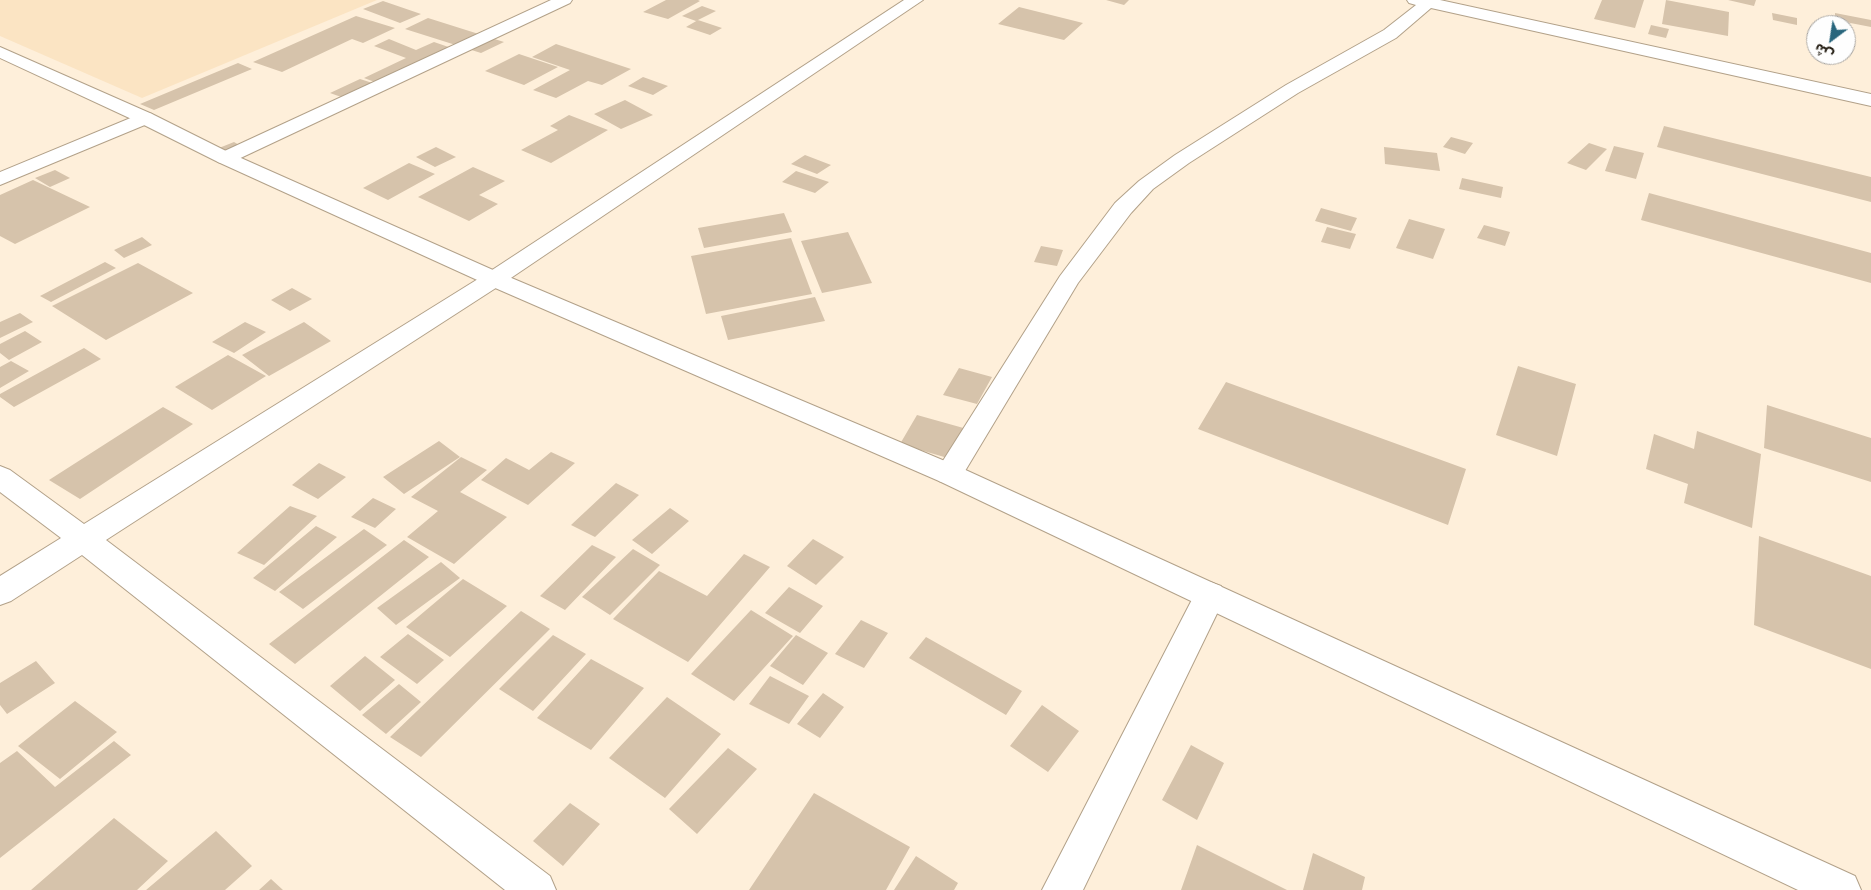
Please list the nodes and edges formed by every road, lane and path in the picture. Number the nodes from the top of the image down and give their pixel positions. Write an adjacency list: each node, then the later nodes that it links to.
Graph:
1 (564, 0): 7 (street)
2 (915, 0): 9 (street)
3 (1426, 1): 5 (street); 10 (street)
4 (0, 52): 6 (street)
5 (1871, 100)
6 (145, 118): 7 (street); 8 (street)
7 (225, 158): 9 (street)
8 (0, 179)
9 (494, 279): 10 (street); 12 (street)
10 (949, 474): 14 (street)
11 (0, 477): 12 (street)
12 (83, 539): 13 (street); 15 (street)
13 (0, 592)
14 (1210, 595): 16 (street); 17 (street)
15 (536, 890)
16 (1062, 890)
17 (1841, 890)

